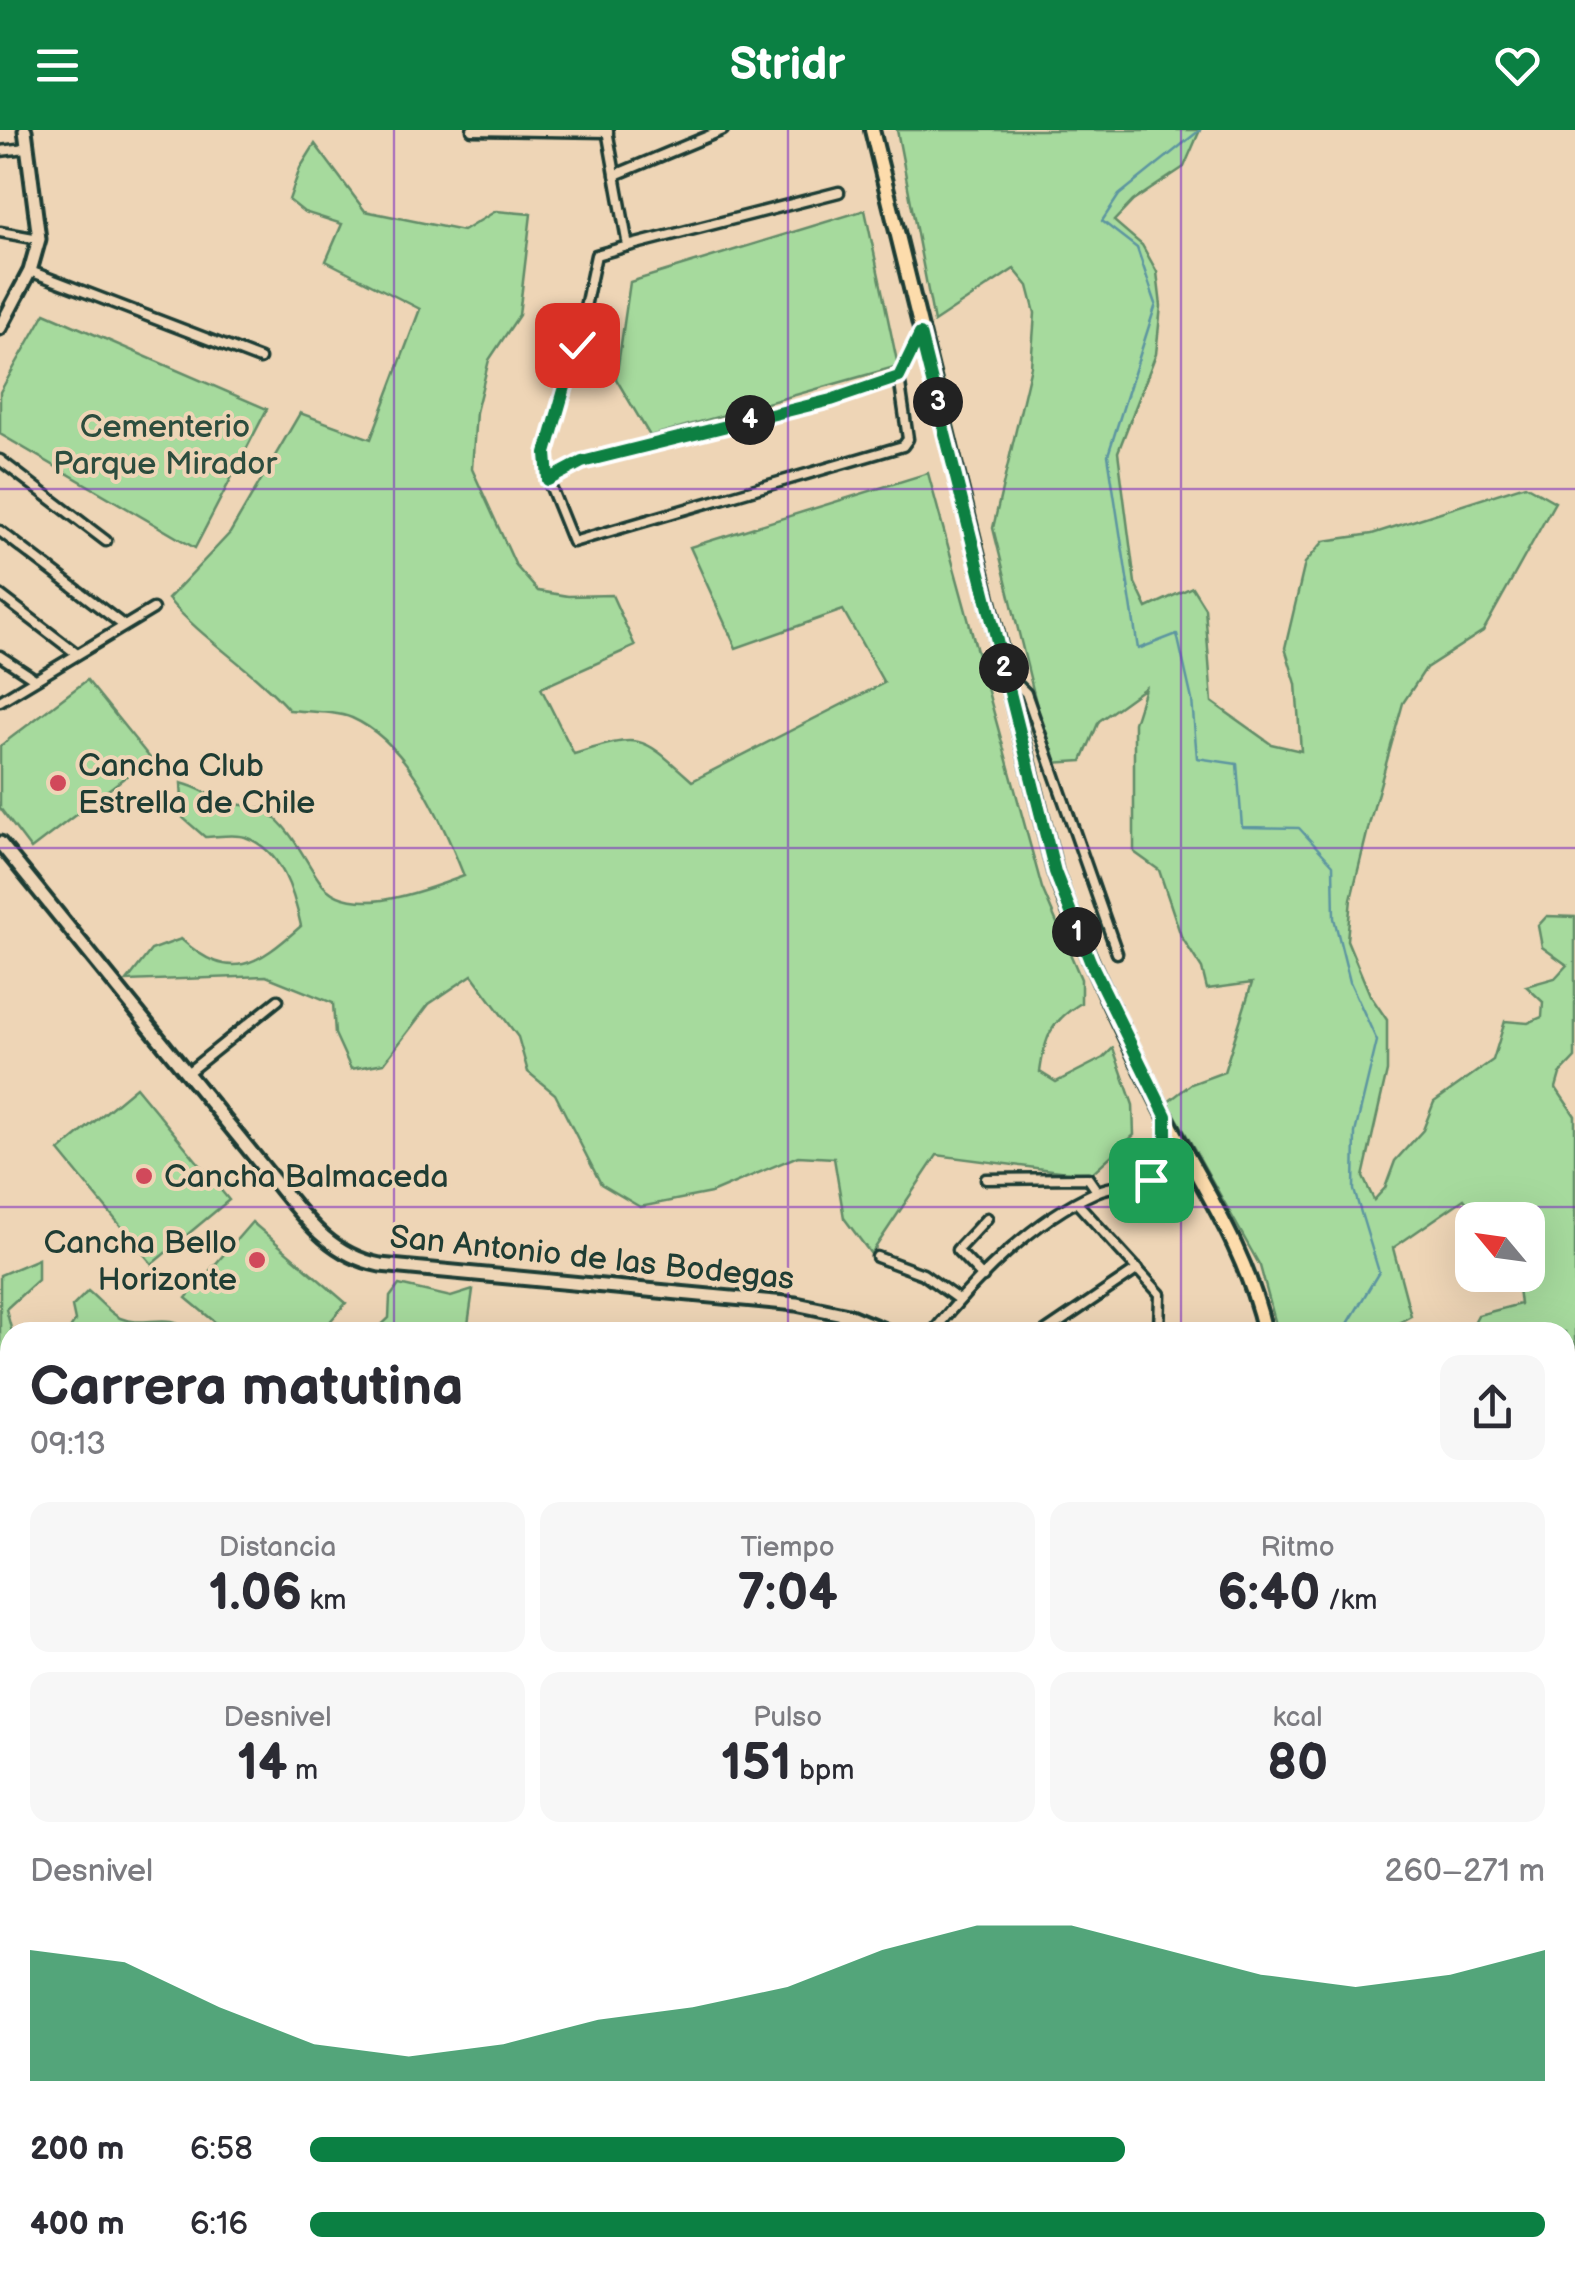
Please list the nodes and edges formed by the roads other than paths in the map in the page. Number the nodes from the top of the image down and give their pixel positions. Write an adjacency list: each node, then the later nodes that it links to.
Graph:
1 (25, 130): 6 (street)
2 (472, 130): 5 (street)
3 (723, 130): 8 (street)
4 (872, 130): 15 (main road)
5 (608, 131): 8 (street)
6 (26, 148): 7 (street); 11 (street)
7 (0, 151)
8 (615, 175): 12 (street)
9 (839, 192): 12 (street)
10 (0, 232): 11 (street)
11 (39, 239): 13 (street)
12 (628, 246): 19 (street)
13 (30, 271): 14 (street); 16 (street)
14 (0, 328)
15 (920, 334): 17 (street); 28 (main road)
16 (260, 358)
17 (899, 377): 19 (street); 19 (street)
18 (0, 460): 21 (street)
19 (548, 480)
20 (0, 530): 24 (street)
21 (106, 541)
22 (0, 595): 25 (street)
23 (153, 609): 24 (street)
24 (123, 625): 25 (street)
25 (77, 654): 27 (street)
26 (0, 656): 27 (street)
27 (35, 680): 29 (street)
28 (1009, 686): 31 (street); 34 (main road)
29 (0, 702)
30 (0, 843): 33 (street, San Antonio de las Bodegas)
31 (1117, 953)
32 (278, 1000): 33 (street)
33 (187, 1073): 43 (street, San Antonio de las Bodegas)
34 (1166, 1116): 36 (street); 47 (main road)
35 (986, 1178): 36 (street)
36 (1098, 1191): 37 (street)
37 (1078, 1204): 40 (street); 41 (street)
38 (987, 1218): 41 (street)
39 (877, 1257): 42 (street)
40 (1138, 1269): 45 (street); 46 (street)
41 (983, 1277): 42 (street)
42 (958, 1300): 44 (street)
43 (865, 1322)
44 (941, 1322)
45 (1060, 1322)
46 (1159, 1322)
47 (1262, 1322)

